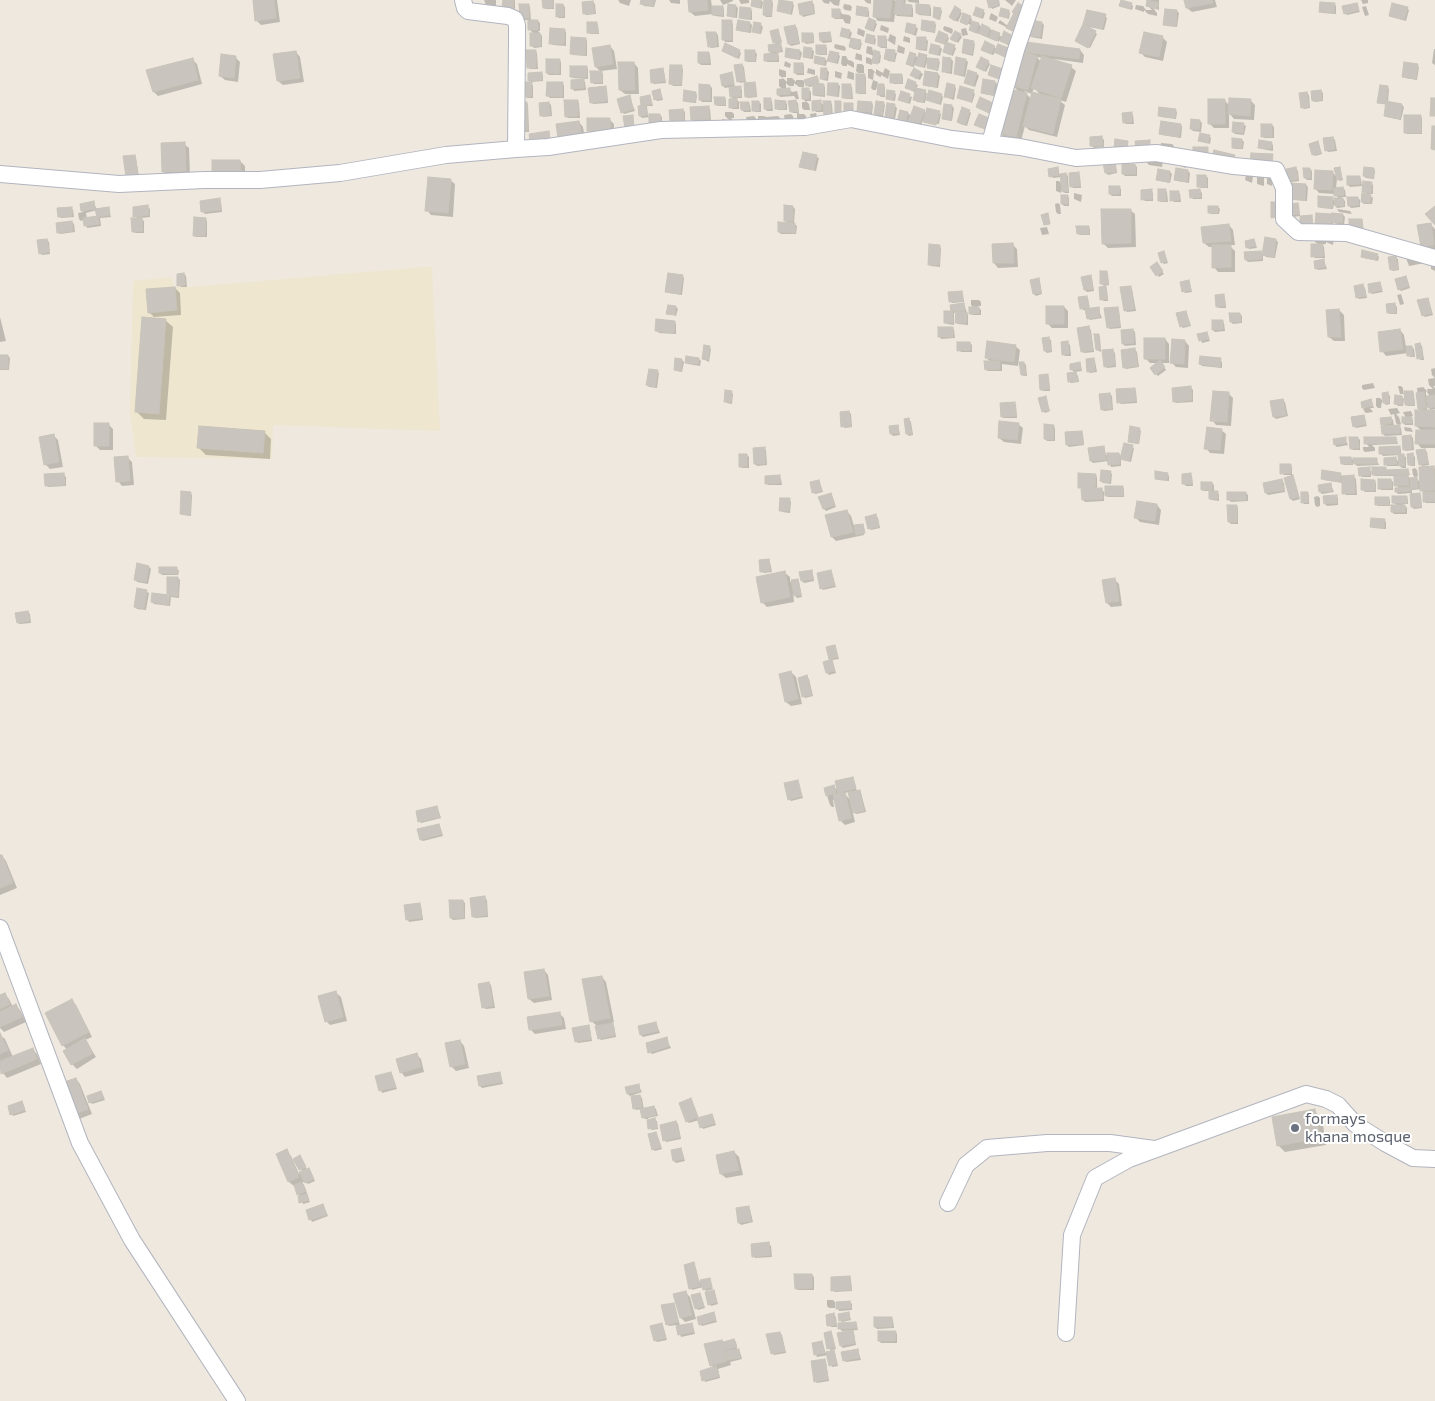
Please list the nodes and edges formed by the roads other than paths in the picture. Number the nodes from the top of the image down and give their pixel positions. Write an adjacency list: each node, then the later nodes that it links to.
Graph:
1 (464, 0): 4 (street)
2 (1033, 0): 3 (street)
3 (990, 143): 4 (street); 6 (street)
4 (516, 149): 5 (street)
5 (0, 174)
6 (1435, 258)
7 (0, 928): 12 (street)
8 (1156, 1149): 9 (street); 10 (street); 11 (street)
9 (1435, 1159)
10 (948, 1203)
11 (1066, 1333)
12 (237, 1401)

